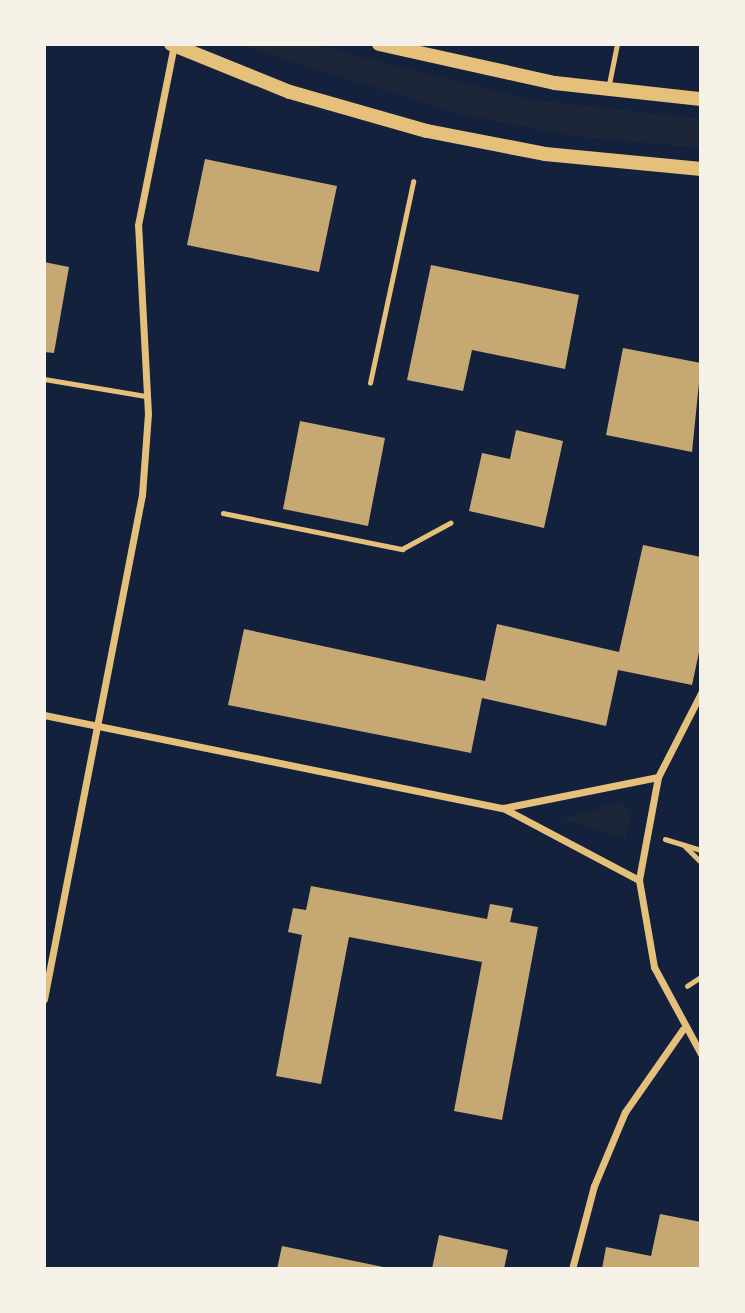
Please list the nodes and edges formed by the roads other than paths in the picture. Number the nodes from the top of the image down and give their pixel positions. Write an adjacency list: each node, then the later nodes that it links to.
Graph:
1 (379, 44): 4 (main road)
2 (617, 44): 4 (lane)
3 (173, 45): 6 (main road); 8 (street)
4 (607, 91): 5 (main road)
5 (701, 99)
6 (701, 169)
7 (44, 379): 8 (lane)
8 (146, 396): 11 (street)
9 (701, 693): 12 (street)
10 (44, 715): 11 (street)
11 (99, 726): 13 (street); 15 (street)
12 (658, 777): 13 (street); 14 (street)
13 (503, 808): 14 (street)
14 (639, 880): 16 (street)
15 (44, 999)
16 (684, 1029): 17 (street); 18 (street)
17 (701, 1054)
18 (572, 1269)

